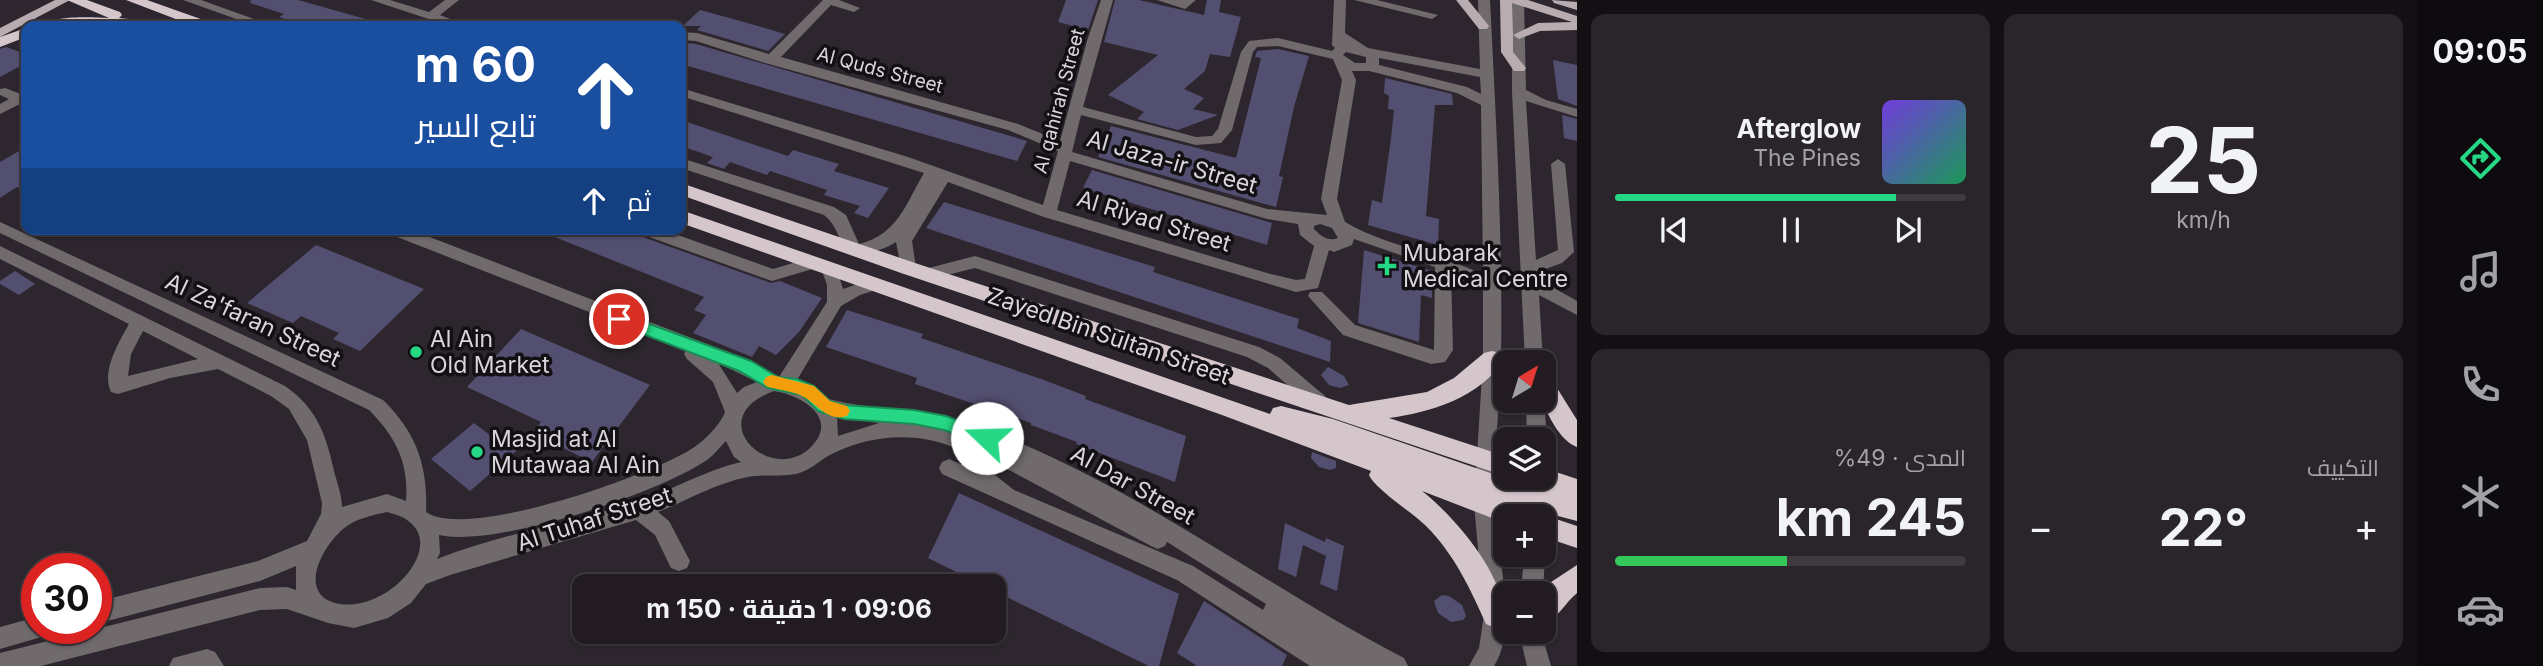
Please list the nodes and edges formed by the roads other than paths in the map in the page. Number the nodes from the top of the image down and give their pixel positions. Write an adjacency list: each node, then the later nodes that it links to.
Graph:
1 (39, 0): 27 (main road)
2 (64, 0): 29 (main road)
3 (74, 0): 30 (highway)
4 (133, 0): 31 (highway)
5 (155, 0): 32 (highway)
6 (190, 0): 33 (street)
7 (377, 0): 26 (street)
8 (453, 0): 26 (street)
9 (830, 0): 23 (street); 46 (street)
10 (1107, 0): 58 (street, Al qahirah Street)
11 (1163, 0): 12 (street)
12 (1189, 0)
13 (1340, 0): 39 (street)
14 (1360, 0): 25 (street)
15 (1462, 0): 36 (main road)
16 (1484, 0): 36 (street)
17 (1506, 0): 48 (main road)
18 (1517, 0): 28 (main road); 41 (street)
19 (1540, 0): 24 (main road)
20 (1558, 0): 22 (main road)
21 (1571, 0): 22 (main road)
22 (1577, 4)
23 (854, 8)
24 (1577, 12)
25 (1432, 15)
26 (430, 17): 34 (street)
27 (0, 20)
28 (1577, 20)
29 (23, 21)
30 (130, 21)
31 (193, 21)
32 (201, 21)
33 (252, 21)
34 (444, 21)
35 (21, 22): 38 (main road)
36 (1483, 26): 49 (street)
37 (1577, 26): 41 (main road)
38 (0, 33)
39 (1337, 33): 44 (street); 45 (street)
40 (21, 34): 43 (highway)
41 (1519, 35): 48 (street)
42 (686, 36): 46 (street, Al Quds Street)
43 (0, 42)
44 (1362, 50): 45 (street); 47 (street); 49 (street)
45 (1339, 55): 47 (street); 50 (street); 58 (street)
46 (770, 60): 61 (street, Al Quds Street)
47 (1367, 67): 50 (street); 56 (street)
48 (1519, 68): 52 (street)
49 (1486, 74): 56 (street)
50 (1349, 80): 66 (street)
51 (5, 92): 54 (street)
52 (1519, 92): 59 (street); 60 (street)
53 (686, 94): 64 (street, Al Riyad Street)
54 (21, 99)
55 (21, 101): 57 (street)
56 (1489, 104): 79 (street)
57 (0, 110)
58 (1077, 110): 61 (street, Al qahirah Street)
59 (1577, 116): 60 (street)
60 (1522, 120): 81 (street)
61 (1065, 152): 67 (street, Al qahirah Street); 69 (street, Al Jaza-ir Street)
62 (1558, 164): 81 (street)
63 (686, 165): 75 (street)
64 (939, 172): 67 (street, Al Riyad Street); 75 (street); 80 (street)
65 (686, 191): 75 (highway, Zayed Bin Sultan Street)
66 (1329, 199): 69 (street); 71 (street)
67 (1049, 213): 74 (street, Al Riyad Street)
68 (686, 218): 77 (highway, Zayed Bin Sultan Street)
69 (1310, 223): 71 (street); 74 (street)
70 (0, 227): 115 (street, Al Za'faran Street)
71 (1341, 232): 74 (street); 78 (street)
72 (408, 235): 89 (street)
73 (661, 235): 77 (street)
74 (1322, 244)
75 (855, 249): 80 (highway, Zayed Bin Sultan Street)
76 (0, 252): 88 (street)
77 (821, 265): 82 (highway, Zayed Bin Sultan Street); 85 (street)
78 (1447, 265): 79 (street); 83 (street); 84 (street)
79 (1490, 266): 83 (street)
80 (918, 271): 97 (highway, Zayed Bin Sultan Street); 97 (street)
81 (1531, 276): 86 (street); 87 (street)
82 (876, 284): 85 (street); 95 (highway, Zayed Bin Sultan Street)
83 (1492, 289): 91 (street)
84 (1316, 296)
85 (835, 302): 93 (street)
86 (1577, 309): 87 (street)
87 (1533, 316): 90 (street)
88 (140, 321): 92 (street); 92 (street)
89 (669, 339): 93 (street); 98 (street)
90 (1534, 350)
91 (1492, 359): 97 (highway); 105 (street)
92 (220, 362): 118 (street)
93 (780, 384): 94 (street); 98 (street)
94 (824, 406): 102 (street); 138 (street, Al Dar Street)
95 (1230, 408): 101 (highway, Zayed Bin Sultan Street); 105 (highway)
96 (1556, 408): 99 (highway)
97 (1336, 410): 105 (highway, Zayed Bin Sultan Street)
98 (731, 417): 103 (street); 115 (street, Al Tuhaf Street)
99 (1577, 437)
100 (958, 440): 102 (street, Al Dar Street); 106 (street); 120 (street, Al Dar Street)
101 (1334, 447): 105 (highway, Zayed Bin Sultan Street); 127 (highway)
102 (819, 451): 103 (street)
103 (766, 466): 113 (street, Al Tuhaf Street)
104 (949, 468): 106 (street)
105 (1490, 478): 112 (highway, Zayed Bin Sultan Street); 123 (street)
106 (994, 488): 120 (street)
107 (1556, 489): 111 (highway)
108 (1510, 490): 109 (highway)
109 (1535, 490)
110 (1540, 490): 114 (highway)
111 (1577, 490)
112 (1508, 504)
113 (639, 510): 119 (street); 121 (street, Al Tuhaf Street)
114 (1577, 510)
115 (421, 517): 118 (street); 121 (street)
116 (1556, 530): 117 (highway)
117 (1577, 537)
118 (318, 541): 125 (street); 126 (street)
119 (679, 561)
120 (1189, 566): 136 (street); 137 (street, Al Dar Street)
121 (421, 576): 125 (street)
122 (1577, 577): 124 (highway)
123 (1494, 581)
124 (1556, 593)
125 (320, 608): 132 (street)
126 (112, 609)
127 (1493, 610)
128 (1493, 630): 139 (street)
129 (21, 632): 130 (street)
130 (0, 638)
131 (1533, 644): 140 (street)
132 (25, 662): 133 (street)
133 (0, 665)
134 (181, 666): 135 (street)
135 (212, 666)
136 (1331, 666)
137 (1364, 666)
138 (1396, 666)
139 (1481, 666)
140 (1539, 666)

